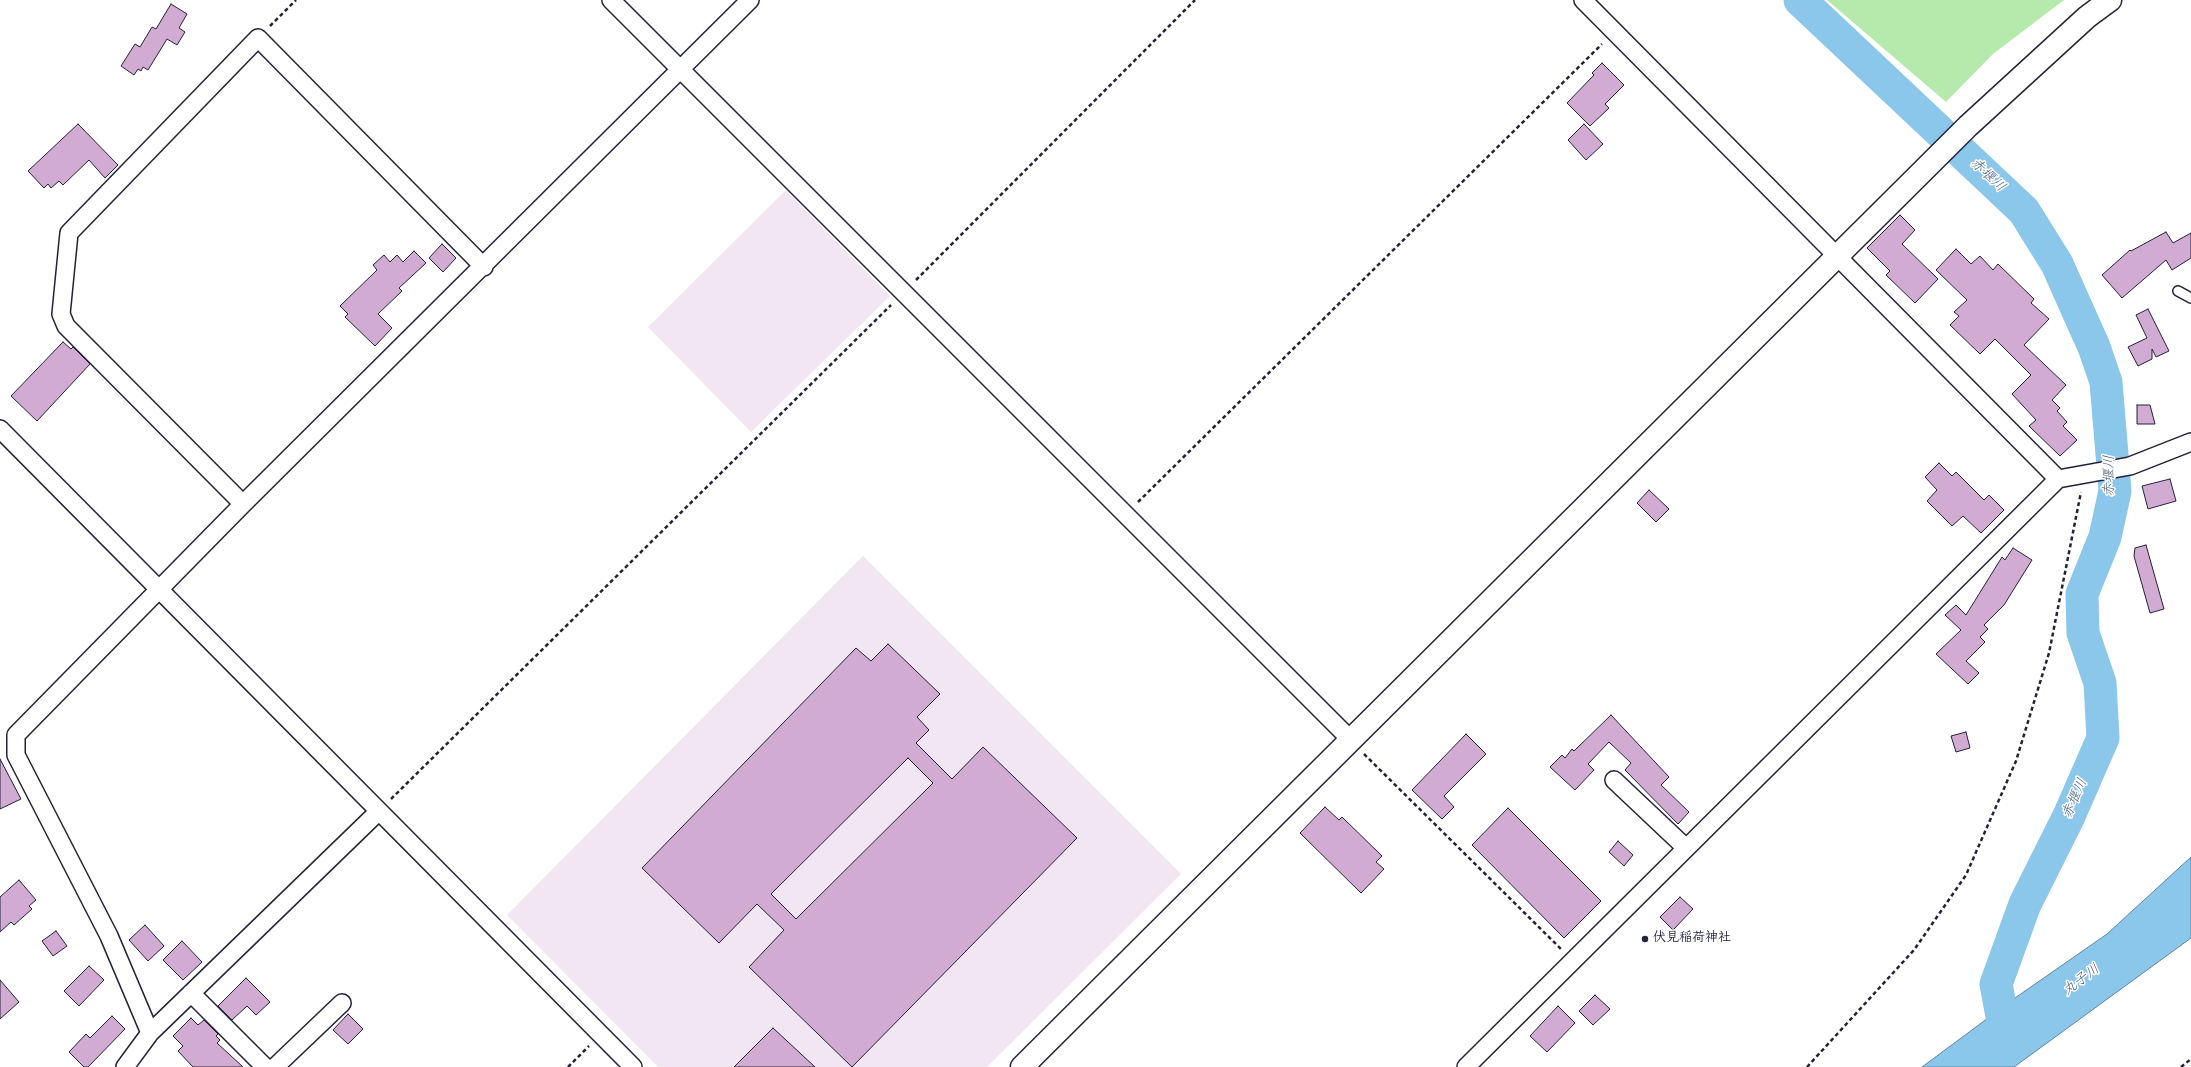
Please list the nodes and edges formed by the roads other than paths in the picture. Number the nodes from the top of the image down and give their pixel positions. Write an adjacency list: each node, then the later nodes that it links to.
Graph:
1 (611, 0): 5 (street)
2 (750, 0): 5 (street)
3 (1582, 0): 6 (street)
4 (2110, 0): 6 (street)
5 (680, 69): 7 (street); 15 (street)
6 (1837, 255): 12 (street); 15 (street)
7 (484, 267): 13 (street); 13 (street)
8 (2178, 291): 9 (lane)
9 (2191, 298)
10 (0, 430): 14 (street)
11 (2191, 442): 12 (street)
12 (2058, 479): 18 (street)
13 (244, 504): 14 (street)
14 (159, 589): 17 (street); 21 (street)
15 (1350, 739): 26 (street)
16 (1614, 780): 18 (street)
17 (378, 812): 19 (street); 25 (street)
18 (1686, 848): 27 (street)
19 (191, 993): 21 (street); 23 (street)
20 (342, 1003): 24 (street)
21 (150, 1033): 22 (street)
22 (125, 1067)
23 (265, 1067)
24 (275, 1067)
25 (633, 1067)
26 (1022, 1067)
27 (1466, 1067)

